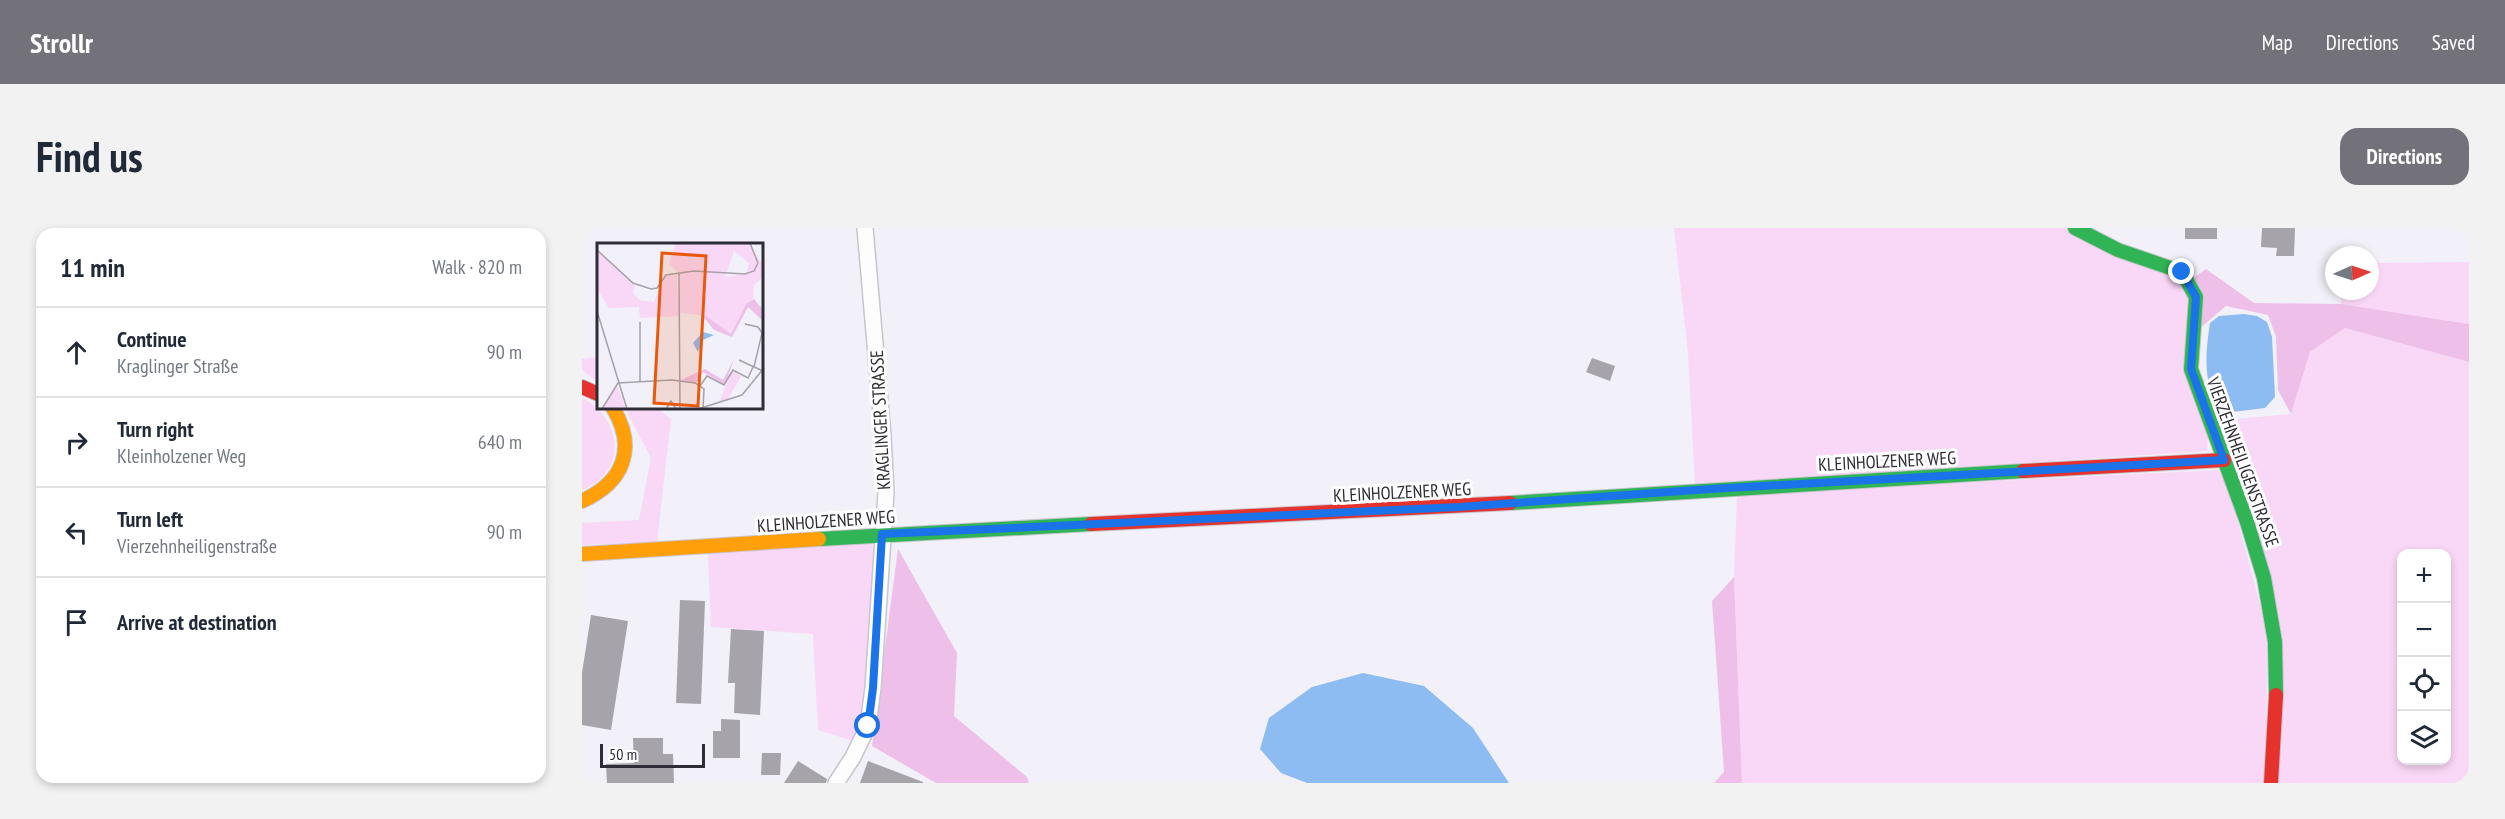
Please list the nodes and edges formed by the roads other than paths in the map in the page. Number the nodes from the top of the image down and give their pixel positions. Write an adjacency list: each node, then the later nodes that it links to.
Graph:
1 (866, 228): 8 (street, KRAGLINGER STRASSE)
2 (2075, 228): 6 (street, VIERZEHNHEILIGENSTRASSE)
3 (582, 387): 4 (street)
4 (597, 394)
5 (614, 410): 7 (street)
6 (2224, 460): 8 (street, KLEINHOLZENER WEG); 11 (street, VIERZEHNHEILIGENSTRASSE)
7 (582, 501)
8 (882, 534): 9 (street, KLEINHOLZENER WEG); 10 (street, KRAGLINGER STRASSE)
9 (582, 554)
10 (836, 783)
11 (2271, 783)

